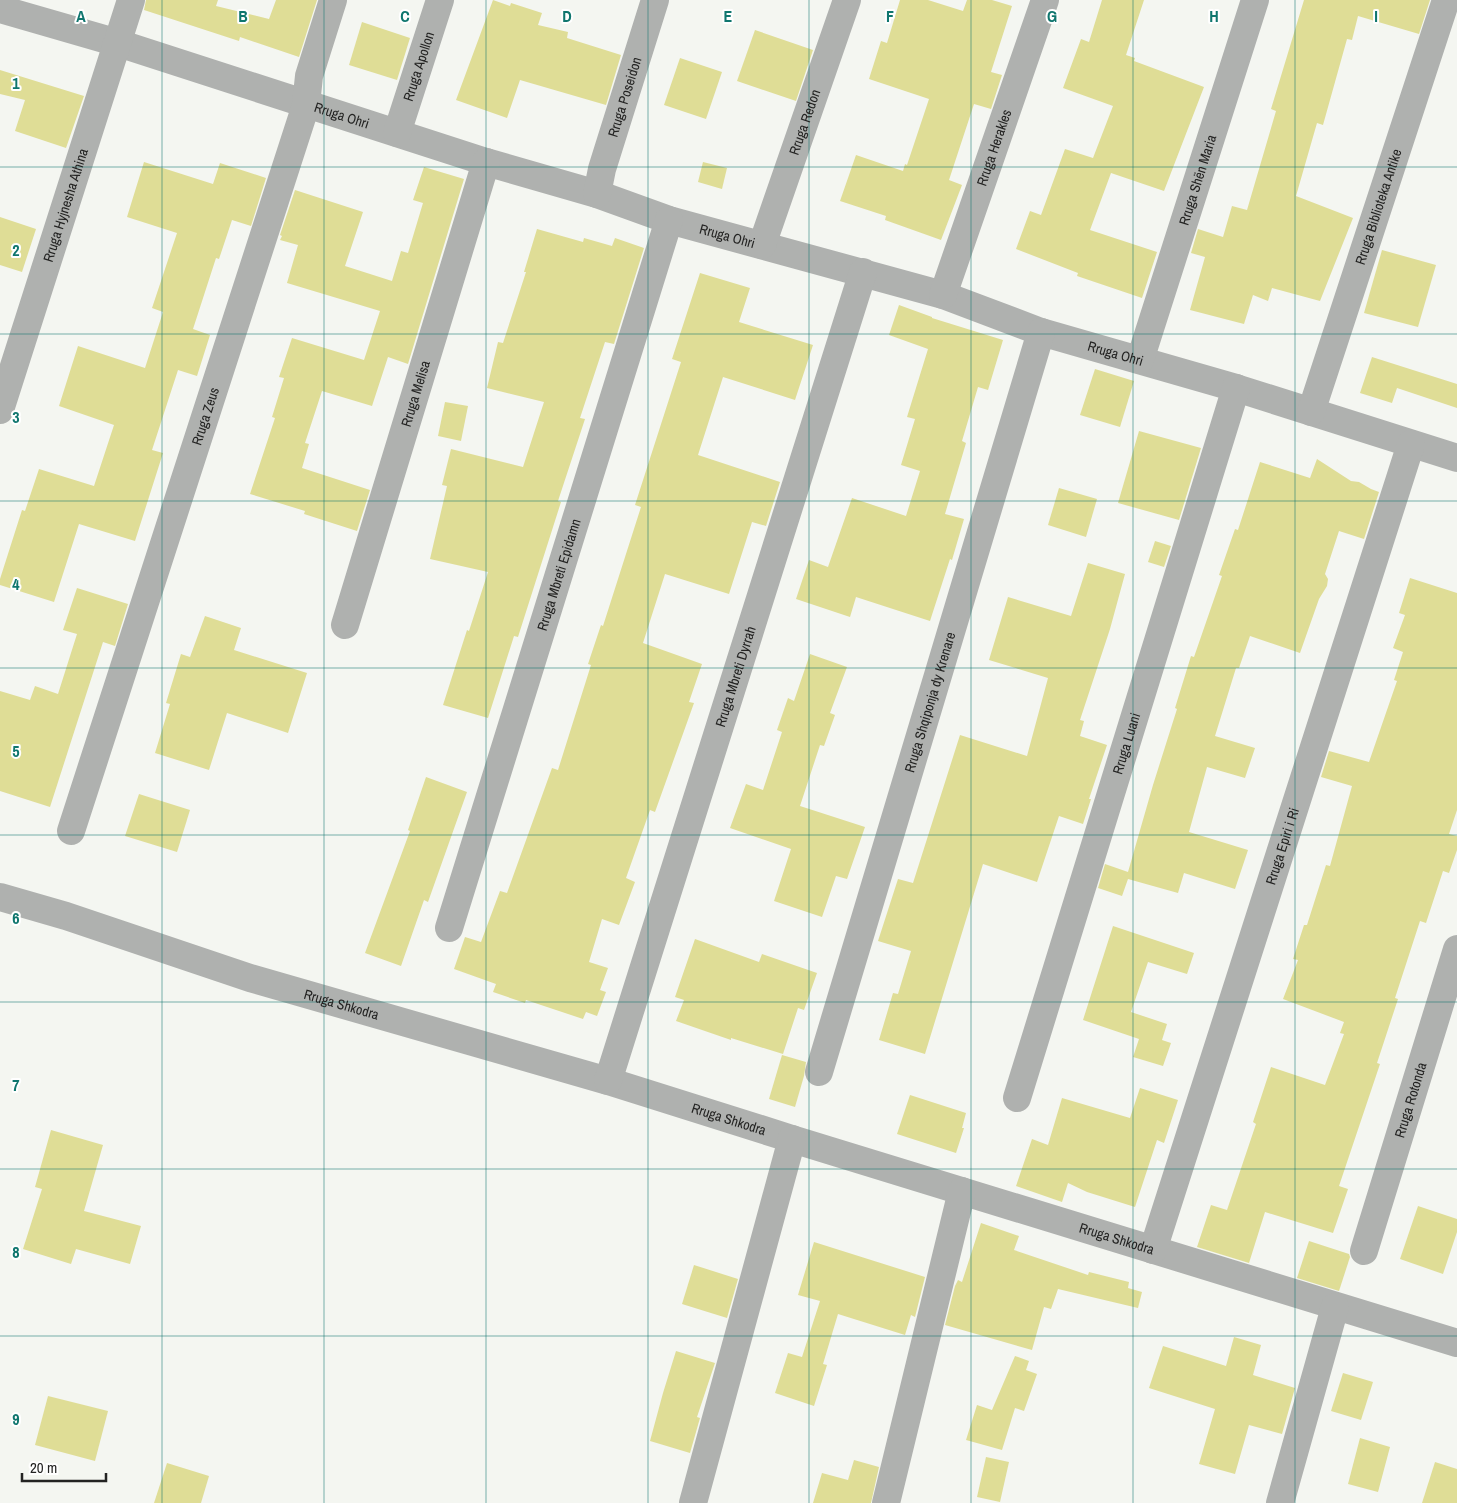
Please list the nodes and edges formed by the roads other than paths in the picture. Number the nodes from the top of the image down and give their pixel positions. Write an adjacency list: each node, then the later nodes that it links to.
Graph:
1 (131, 0): 10 (street, Rruga Hyjnesha Athina)
2 (333, 0): 11 (street, Rruga Zeus)
3 (440, 0): 12 (street, Rruga Apollon)
4 (655, 0): 14 (street, Rruga Poseidon)
5 (847, 0): 16 (street, Rruga Redon)
6 (1045, 0): 18 (street, Rruga Herakles)
7 (1256, 0): 20 (street, Rruga Shën Maria)
8 (1446, 0): 23 (street, Rruga Biblioteka Antike)
9 (0, 9): 10 (street, Rruga Ohri)
10 (118, 43): 11 (street, Rruga Ohri); 22 (street, Rruga Hyjnesha Athina)
11 (306, 105): 12 (street, Rruga Ohri); 27 (street, Rruga Zeus)
12 (397, 133): 13 (street, Rruga Ohri)
13 (486, 162): 14 (street, Rruga Ohri); 26 (street, Rruga Melisa)
14 (597, 194): 15 (street, Rruga Ohri)
15 (669, 220): 16 (street, Rruga Ohri); 29 (street, Rruga Mbreti Epidamn)
16 (762, 244): 17 (street, Rruga Ohri)
17 (863, 272): 18 (street, Rruga Ohri); 32 (street, Rruga Mbreti Dyrrah)
18 (943, 296): 19 (street, Rruga Ohri)
19 (1041, 332): 20 (street, Rruga Ohri); 31 (street, Rruga Shqiponja dy Krenare)
20 (1140, 360): 21 (street, Rruga Ohri)
21 (1236, 388): 23 (street, Rruga Ohri); 33 (street, Rruga Luani)
22 (0, 410)
23 (1311, 412): 24 (street, Rruga Ohri)
24 (1411, 444): 25 (street, Rruga Ohri); 36 (street, Rruga Epiri i Ri)
25 (1457, 458)
26 (345, 625)
27 (71, 831)
28 (0, 897): 32 (street, Rruga Shkodra)
29 (449, 928)
30 (1457, 949): 37 (street, Rruga Rotonda)
31 (819, 1072)
32 (608, 1081): 34 (street, Rruga Shkodra)
33 (1017, 1098)
34 (792, 1139): 35 (street, Rruga Shkodra); 40 (street)
35 (962, 1191): 36 (street, Rruga Shkodra); 41 (street)
36 (1153, 1250): 38 (street, Rruga Shkodra)
37 (1364, 1251)
38 (1335, 1307): 39 (street, Rruga Shkodra); 42 (street)
39 (1457, 1343)
40 (693, 1503)
41 (886, 1503)
42 (1280, 1503)

